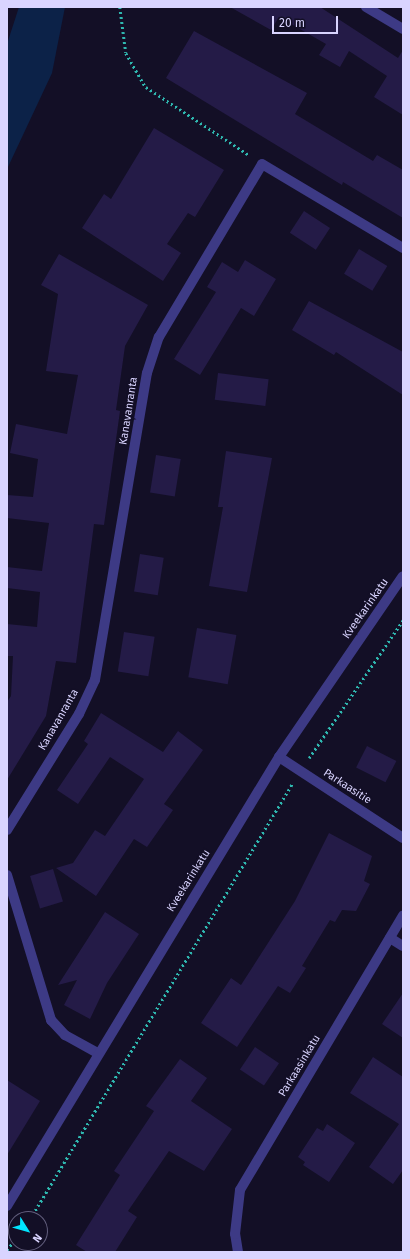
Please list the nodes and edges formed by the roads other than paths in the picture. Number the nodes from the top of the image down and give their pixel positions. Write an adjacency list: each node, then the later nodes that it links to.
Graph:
1 (366, 7): 2 (street)
2 (403, 29)
3 (403, 248): 6 (street, Kanavanranta)
4 (403, 576): 5 (street, Kveekarinkatu)
5 (279, 757): 7 (street, Parkaasitie); 12 (street, Kveekarinkatu)
6 (7, 830)
7 (403, 838)
8 (7, 875): 12 (street)
9 (403, 916): 10 (street, Parkaasinkatu)
10 (390, 938): 11 (street); 14 (street, Parkaasinkatu)
11 (403, 946)
12 (97, 1053): 13 (street, Kveekarinkatu)
13 (7, 1206)
14 (238, 1252)

